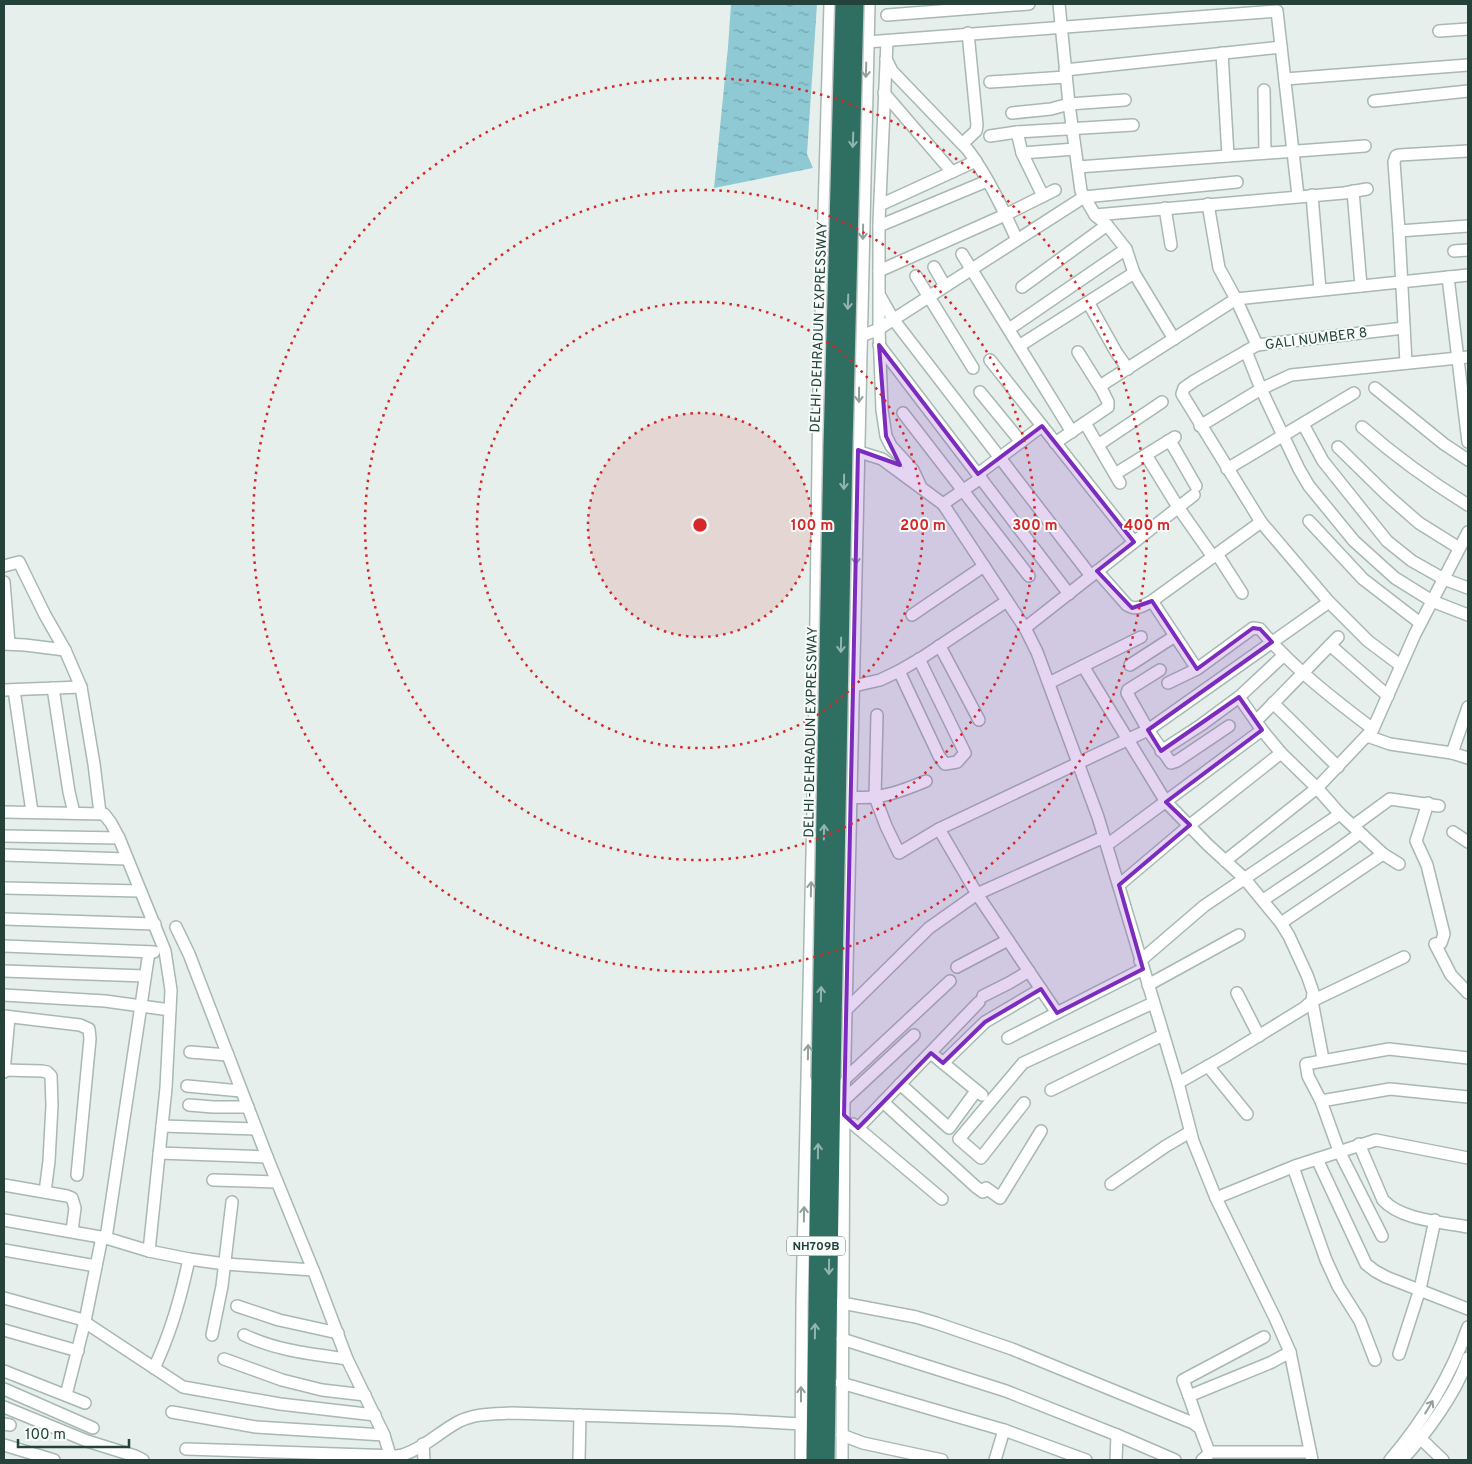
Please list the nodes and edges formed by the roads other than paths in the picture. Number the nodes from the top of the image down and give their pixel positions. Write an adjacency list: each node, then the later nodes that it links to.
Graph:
1 (830, 4): 114 (street)
2 (843, 4): 259 (highway, DELHI-DEHRADUN EXPRESSWAY / NH709B, one-way to 2, bridge)
3 (856, 4): 259 (highway, DELHI-DEHRADUN EXPRESSWAY / NH709B, one-way to 259, bridge)
4 (869, 4): 12 (street)
5 (1029, 4): 7 (street)
6 (1059, 4): 8 (street)
7 (887, 15)
8 (1061, 26): 11 (street); 13 (street); 17 (street)
9 (1468, 29): 10 (street)
10 (1439, 31)
11 (968, 33): 12 (street); 31 (street)
12 (878, 42): 15 (street); 85 (street, one-way to 85)
13 (1282, 47): 14 (street); 18 (street)
14 (1222, 53): 17 (street); 38 (street)
15 (886, 59): 22 (street); 31 (street)
16 (1468, 65): 18 (street)
17 (1066, 74): 19 (street); 25 (street)
18 (1285, 80): 34 (street)
19 (990, 82)
20 (1264, 90): 37 (street)
21 (1468, 91): 24 (street)
22 (884, 93): 41 (street); 51 (street)
23 (1125, 100): 25 (street)
24 (1374, 101)
25 (1069, 104): 26 (street); 28 (street)
26 (1012, 113)
27 (1133, 125): 28 (street)
28 (1072, 130): 29 (street); 33 (street)
29 (1017, 132): 30 (street); 36 (street)
30 (990, 136)
31 (962, 144): 39 (street)
32 (1365, 146): 34 (street)
33 (1075, 149): 36 (street); 40 (street)
34 (1293, 151): 37 (street); 49 (street)
35 (1468, 151): 59 (street)
36 (1022, 153): 48 (street)
37 (1265, 153): 38 (street)
38 (1228, 156): 40 (street)
39 (976, 161): 41 (street); 42 (street)
40 (1078, 167): 50 (street)
41 (952, 172): 51 (street)
42 (988, 181): 54 (street); 57 (street)
43 (1237, 182): 50 (street)
44 (1367, 189): 46 (street)
45 (1055, 190): 48 (street)
46 (1353, 191): 47 (street); 75 (street)
47 (1312, 195): 49 (street); 77 (street)
48 (1043, 196): 54 (street)
49 (1298, 196): 52 (street)
50 (1084, 197): 55 (street); 60 (street)
51 (880, 204): 57 (street)
52 (1208, 204): 53 (street); 80 (street)
53 (1165, 208): 55 (street); 61 (street)
54 (1005, 215): 60 (street); 68 (street)
55 (1095, 215): 56 (street)
56 (1107, 225): 62 (street); 76 (street)
57 (879, 226): 68 (street)
58 (1468, 226): 59 (street)
59 (1399, 231): 73 (street)
60 (1017, 240): 67 (street)
61 (1171, 245)
62 (1126, 249): 69 (street); 84 (street)
63 (1468, 250): 64 (street)
64 (1454, 251)
65 (962, 254): 67 (street)
66 (934, 267): 74 (street)
67 (972, 269): 74 (street); 84 (street)
68 (879, 271): 78 (street)
69 (1134, 273): 81 (street); 86 (street)
70 (916, 276): 79 (street)
71 (1468, 276): 72 (street)
72 (1448, 278): 73 (street); 92 (street)
73 (1402, 282): 75 (street); 83 (street)
74 (945, 286): 79 (street)
75 (1361, 286): 77 (street)
76 (1022, 287)
77 (1320, 290): 80 (street)
78 (879, 294): 82 (street); 85 (street)
79 (928, 296): 82 (street); 95 (street)
80 (1236, 299): 86 (street); 88 (street)
81 (1088, 302): 89 (street); 96 (street)
82 (893, 319): 85 (street); 120 (street)
83 (1404, 328): 88 (street, GALI NUMBER 8); 94 (street)
84 (1009, 329): 89 (street)
85 (871, 332): 87 (street); 118 (street, one-way to 118)
86 (1174, 339): 96 (street)
87 (879, 344): 123 (street); 124 (street)
88 (1256, 345): 90 (street, GALI NUMBER 8)
89 (1019, 346): 109 (street)
90 (1246, 351): 99 (street); 107 (street, GALI NUMBER 8)
91 (1078, 352): 97 (street)
92 (1463, 357): 94 (street); 112 (street)
93 (990, 360): 106 (street)
94 (1406, 363): 99 (street)
95 (973, 368)
96 (1128, 369): 97 (street)
97 (1100, 387): 104 (street)
98 (1375, 388): 116 (street)
99 (1261, 390): 107 (street); 110 (street)
100 (980, 392): 111 (street)
101 (1354, 393): 105 (street)
102 (1162, 402): 115 (street)
103 (903, 413): 125 (street)
104 (1085, 423): 109 (street); 115 (street)
105 (1303, 424): 110 (street); 139 (street)
106 (1042, 426): 111 (street); 113 (street)
107 (1200, 426): 122 (street)
108 (1362, 427): 127 (street)
109 (1072, 432): 113 (street)
110 (1282, 436): 122 (street); 144 (street)
111 (1021, 442): 120 (street)
112 (1468, 442): 116 (street)
113 (1055, 443): 132 (street)
114 (818, 445): 118 (street); 330 (street, one-way to 114)
115 (1098, 445): 119 (street)
116 (1445, 445): 121 (street)
117 (1338, 447): 133 (street)
118 (863, 452): 124 (street); 169 (street, one-way to 169)
119 (1146, 455): 128 (street); 128 (street)
120 (1000, 458): 123 (street); 137 (street)
121 (1468, 460)
122 (1226, 469): 130 (street)
123 (980, 476): 125 (street); 143 (street)
124 (922, 488): 126 (street)
125 (964, 491): 126 (street); 138 (street)
126 (943, 504): 136 (street)
127 (1468, 505)
128 (1178, 507): 132 (street); 134 (street)
129 (1309, 521): 150 (street)
130 (1261, 522): 134 (street); 147 (street)
131 (1468, 532): 133 (street)
132 (1134, 542): 137 (street)
133 (1459, 548): 139 (street)
134 (1215, 556): 142 (street); 146 (street)
135 (4, 566): 157 (street)
136 (984, 566): 145 (street); 148 (street)
137 (1094, 574): 143 (street); 146 (street)
138 (1029, 576)
139 (1444, 579): 141 (street); 144 (street)
140 (4, 582): 155 (street)
141 (1468, 588)
142 (1242, 593)
143 (1069, 594): 151 (street)
144 (1432, 600): 149 (street); 150 (street)
145 (1007, 601): 151 (street); 156 (street)
146 (1152, 601): 152 (street)
147 (1329, 602): 154 (street); 161 (street)
148 (912, 615)
149 (1468, 615)
150 (1420, 623): 161 (street)
151 (1025, 628): 167 (street)
152 (1175, 636): 160 (street); 163 (street)
153 (1140, 637): 162 (street)
154 (1272, 642): 158 (street); 163 (street); 181 (street)
155 (6, 644): 157 (street)
156 (939, 646): 159 (street); 178 (street)
157 (65, 650): 170 (street)
158 (1284, 654): 166 (street); 174 (street)
159 (919, 659): 165 (street); 165 (street)
160 (1130, 665)
161 (1400, 665): 173 (street)
162 (1083, 666): 167 (street); 183 (street)
163 (1197, 669): 168 (street)
164 (1160, 670): 181 (street)
165 (898, 671): 169 (street)
166 (1302, 671): 173 (street); 175 (street); 182 (street)
167 (1049, 683): 188 (street)
168 (1168, 683)
169 (861, 684): 192 (street)
170 (81, 687): 171 (street); 198 (street)
171 (53, 688): 172 (street); 197 (street)
172 (9, 690): 196 (street)
173 (1388, 696): 182 (street)
174 (1239, 697): 180 (street); 184 (street)
175 (1272, 703): 180 (street); 189 (street)
176 (1468, 706): 186 (street)
177 (877, 715): 193 (street)
178 (979, 720)
179 (1229, 726): 184 (street)
180 (1259, 726): 185 (street); 194 (street)
181 (1148, 730): 183 (street); 184 (street)
182 (1370, 733): 186 (street); 189 (street)
183 (1128, 739): 188 (street); 194 (street)
184 (1161, 751)
185 (1280, 753): 191 (street); 200 (street)
186 (1452, 753): 187 (street)
187 (1468, 758)
188 (1078, 763): 201 (street); 206 (street)
189 (1338, 767): 191 (street)
190 (926, 780): 193 (street)
191 (1317, 788): 199 (street); 211 (street)
192 (851, 797): 193 (street); 243 (street)
193 (870, 798): 201 (street)
194 (1166, 802): 200 (street); 206 (street)
195 (4, 812): 196 (street)
196 (32, 812): 197 (street)
197 (74, 813): 198 (street)
198 (100, 813): 205 (street)
199 (1340, 814): 202 (street); 213 (street)
200 (1190, 825): 211 (street); 214 (street)
201 (939, 829): 217 (street)
202 (1356, 830): 208 (street); 218 (street); 238 (street)
203 (1453, 832): 207 (street)
204 (4, 836): 205 (street)
205 (118, 838): 210 (street)
206 (1105, 841): 214 (street); 217 (street)
207 (1468, 842)
208 (1383, 854): 212 (street); 220 (street)
209 (4, 855): 210 (street)
210 (127, 859): 216 (street)
211 (1225, 861): 213 (street)
212 (1399, 864)
213 (1244, 878): 218 (street); 229 (street)
214 (1119, 885): 229 (street)
215 (4, 888): 216 (street)
216 (140, 891): 221 (street)
217 (977, 894): 224 (street); 243 (street)
218 (1263, 900): 220 (street)
219 (4, 920): 221 (street)
220 (1280, 923): 240 (street)
221 (155, 924): 226 (street)
222 (176, 927): 253 (street)
223 (1239, 935): 235 (street)
224 (1008, 940): 230 (street); 231 (street)
225 (4, 946): 227 (street)
226 (165, 951): 227 (street); 244 (street)
227 (149, 952): 233 (street)
228 (1404, 957): 240 (street)
229 (1142, 965): 235 (street); 245 (street)
230 (957, 967)
231 (1029, 970): 236 (street); 252 (street)
232 (4, 971): 233 (street)
233 (145, 976): 242 (street)
234 (950, 981): 259 (street)
235 (1148, 985): 241 (street)
236 (1041, 989): 245 (street); 256 (street)
237 (1237, 993): 249 (street)
238 (1468, 993)
239 (4, 995): 242 (street)
240 (1312, 1001): 249 (street); 255 (street)
241 (1153, 1003): 248 (street); 270 (street)
242 (140, 1005): 244 (street); 302 (street)
243 (847, 1009): 259 (street)
244 (170, 1010): 276 (street)
245 (1057, 1013): 250 (street)
246 (6, 1016): 258 (street); 288 (street)
247 (914, 1035): 267 (street)
248 (1163, 1035): 260 (street); 263 (street)
249 (1258, 1036): 257 (street)
250 (1008, 1038)
251 (190, 1052): 253 (street)
252 (930, 1053): 256 (street); 261 (street)
253 (228, 1055): 264 (street)
254 (1468, 1058): 255 (street)
255 (1323, 1059): 268 (street)
256 (943, 1063): 265 (street)
257 (1208, 1066): 260 (street); 274 (street)
258 (4, 1071): 293 (street)
259 (833, 1078): 267 (street); 330 (highway, DELHI-DEHRADUN EXPRESSWAY / NH709B, one-way to 259); 343 (highway, DELHI-DEHRADUN EXPRESSWAY / NH709B, one-way to 343)
260 (1178, 1083): 280 (street)
261 (900, 1084): 265 (street); 269 (street)
262 (187, 1086): 264 (street)
263 (1051, 1090)
264 (241, 1091): 273 (street)
265 (976, 1091): 270 (street)
266 (1468, 1097): 268 (street)
267 (844, 1100): 275 (street)
268 (1321, 1101): 282 (street)
269 (883, 1102): 277 (street); 279 (street)
270 (989, 1102): 271 (street)
271 (1024, 1102)
272 (189, 1105): 273 (street)
273 (248, 1107): 278 (street)
274 (1247, 1114)
275 (844, 1115): 277 (street); 311 (street)
276 (162, 1126): 278 (street); 283 (street)
277 (858, 1128): 295 (street)
278 (256, 1129): 284 (street)
279 (1041, 1131)
280 (1190, 1132): 291 (street); 294 (street)
281 (1359, 1144): 282 (street); 285 (street); 298 (street)
282 (1340, 1151): 286 (street); 301 (street)
283 (159, 1153): 284 (street); 304 (street)
284 (267, 1157): 290 (street)
285 (1468, 1158)
286 (1317, 1159): 287 (street); 309 (street)
287 (1293, 1167): 294 (street); 329 (street)
288 (77, 1175)
289 (213, 1180): 290 (street)
290 (277, 1182): 308 (street)
291 (1111, 1184)
292 (4, 1185): 293 (street)
293 (45, 1192): 300 (street)
294 (1216, 1198): 324 (street)
295 (942, 1200)
296 (232, 1202): 306 (street)
297 (4, 1220): 300 (street)
298 (1435, 1220): 299 (street); 309 (street)
299 (1468, 1227)
300 (72, 1231): 302 (street)
301 (1382, 1236)
302 (104, 1238): 304 (street); 307 (street)
303 (4, 1250): 307 (street)
304 (149, 1251): 305 (street)
305 (189, 1259): 306 (street); 331 (street)
306 (225, 1264): 308 (street); 318 (street)
307 (96, 1266): 314 (street)
308 (313, 1270): 317 (street)
309 (1420, 1289): 313 (street); 325 (street)
310 (4, 1298): 314 (street)
311 (842, 1303): 321 (street); 346 (street)
312 (237, 1306): 317 (street)
313 (1468, 1309)
314 (85, 1321): 323 (street); 331 (street)
315 (1468, 1327): 322 (street)
316 (4, 1330): 323 (street)
317 (338, 1332): 328 (street)
318 (212, 1335)
319 (244, 1335): 328 (street)
320 (1264, 1337): 337 (street)
321 (842, 1339): 333 (street); 348 (street)
322 (1465, 1349): 351 (street, one-way to 322)
323 (78, 1351): 335 (street)
324 (1290, 1352): 337 (street); 357 (street)
325 (1400, 1354)
326 (1468, 1358): 351 (street)
327 (224, 1359): 336 (street)
328 (348, 1359): 336 (street)
329 (1375, 1360)
330 (808, 1365): 343 (highway, DELHI-DEHRADUN EXPRESSWAY / NH709B); 344 (street, one-way to 330)
331 (154, 1368): 341 (street)
332 (4, 1371): 335 (street)
333 (841, 1383): 347 (street); 350 (street)
334 (4, 1389): 345 (street)
335 (66, 1395): 338 (street)
336 (365, 1395): 341 (street)
337 (1189, 1396): 346 (street)
338 (85, 1402)
339 (4, 1407): 360 (street)
340 (172, 1412): 349 (street)
341 (376, 1415): 349 (street)
342 (580, 1415): 344 (street); 352 (street); 362 (street)
343 (821, 1415): 364 (highway, DELHI-DEHRADUN EXPRESSWAY / NH709B); 365 (highway, DELHI-DEHRADUN EXPRESSWAY / NH709B)
344 (798, 1424): 363 (street)
345 (93, 1428)
346 (1200, 1428): 355 (street)
347 (1004, 1430): 368 (street); 369 (street)
348 (1117, 1434): 370 (street); 371 (street)
349 (384, 1435): 358 (street)
350 (842, 1435): 366 (street); 367 (street)
351 (1418, 1436): 372 (street); 373 (street); 374 (street)
352 (423, 1444): 358 (street); 361 (street)
353 (4, 1445): 359 (street)
354 (186, 1449): 358 (street)
355 (1206, 1456): 356 (street)
356 (1236, 1456): 357 (street)
357 (1311, 1456)
358 (390, 1458)
359 (54, 1460)
360 (143, 1460)
361 (424, 1460)
362 (579, 1460)
363 (802, 1460)
364 (814, 1460)
365 (827, 1460)
366 (842, 1460)
367 (942, 1460)
368 (995, 1460)
369 (1086, 1460)
370 (1116, 1460)
371 (1175, 1460)
372 (1390, 1460)
373 (1402, 1460)
374 (1443, 1460)

